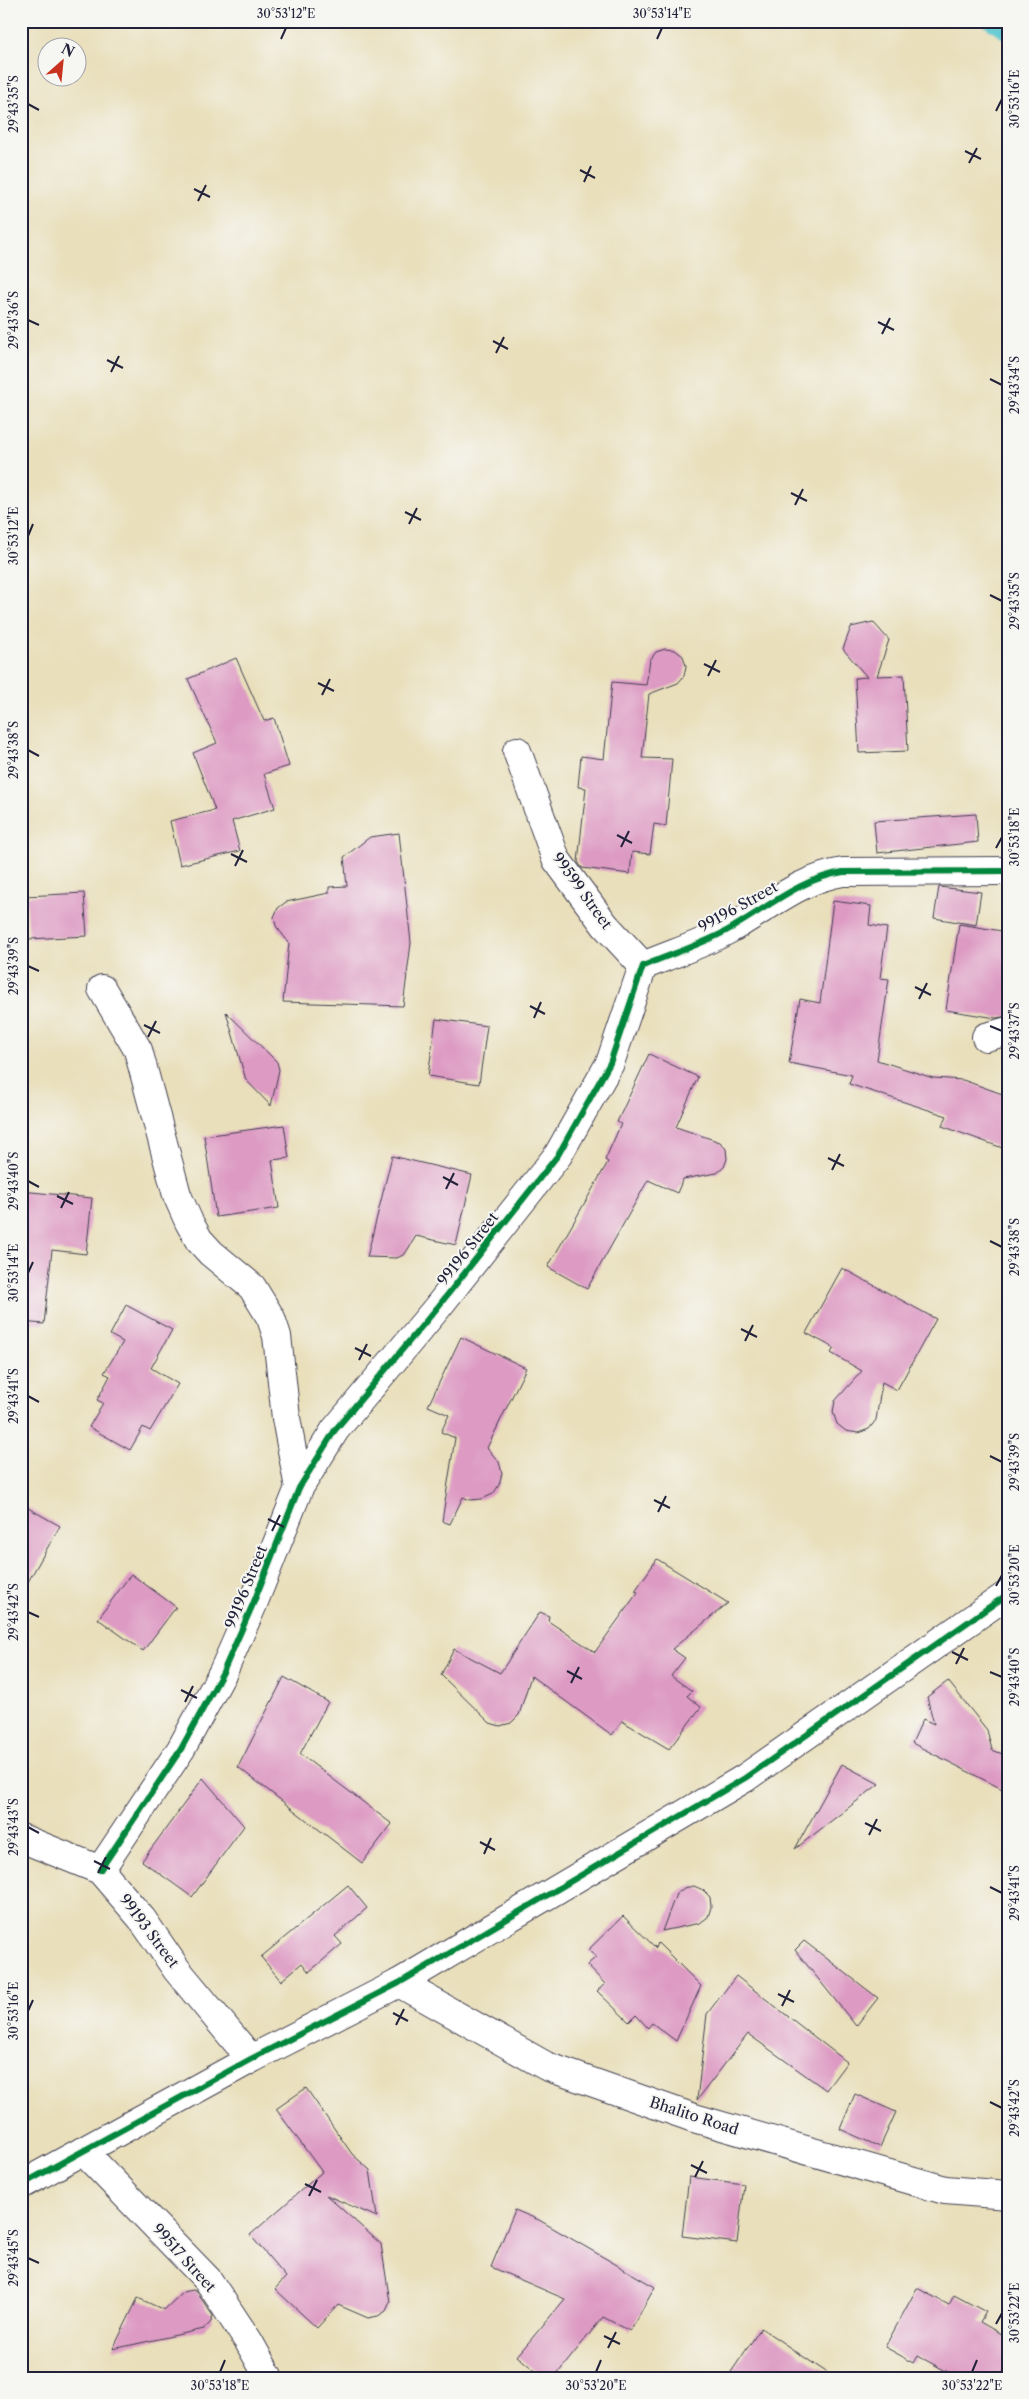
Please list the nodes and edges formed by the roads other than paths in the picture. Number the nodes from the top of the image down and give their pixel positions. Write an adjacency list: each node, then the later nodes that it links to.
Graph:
1 (517, 751): 3 (street, 99599 Street)
2 (1008, 871): 3 (street, 99196 Street)
3 (643, 966): 5 (street, 99196 Street)
4 (102, 989): 5 (street)
5 (299, 1488): 8 (street, 99196 Street)
6 (1008, 1594): 9 (street)
7 (21, 1838): 8 (street, 99193 Street)
8 (100, 1870): 10 (street, 99193 Street)
9 (399, 1983): 10 (street); 13 (street, Bhalito Road)
10 (251, 2059): 11 (street)
11 (83, 2151): 12 (street); 14 (street, 99517 Street)
12 (21, 2185)
13 (1008, 2195)
14 (270, 2378)

